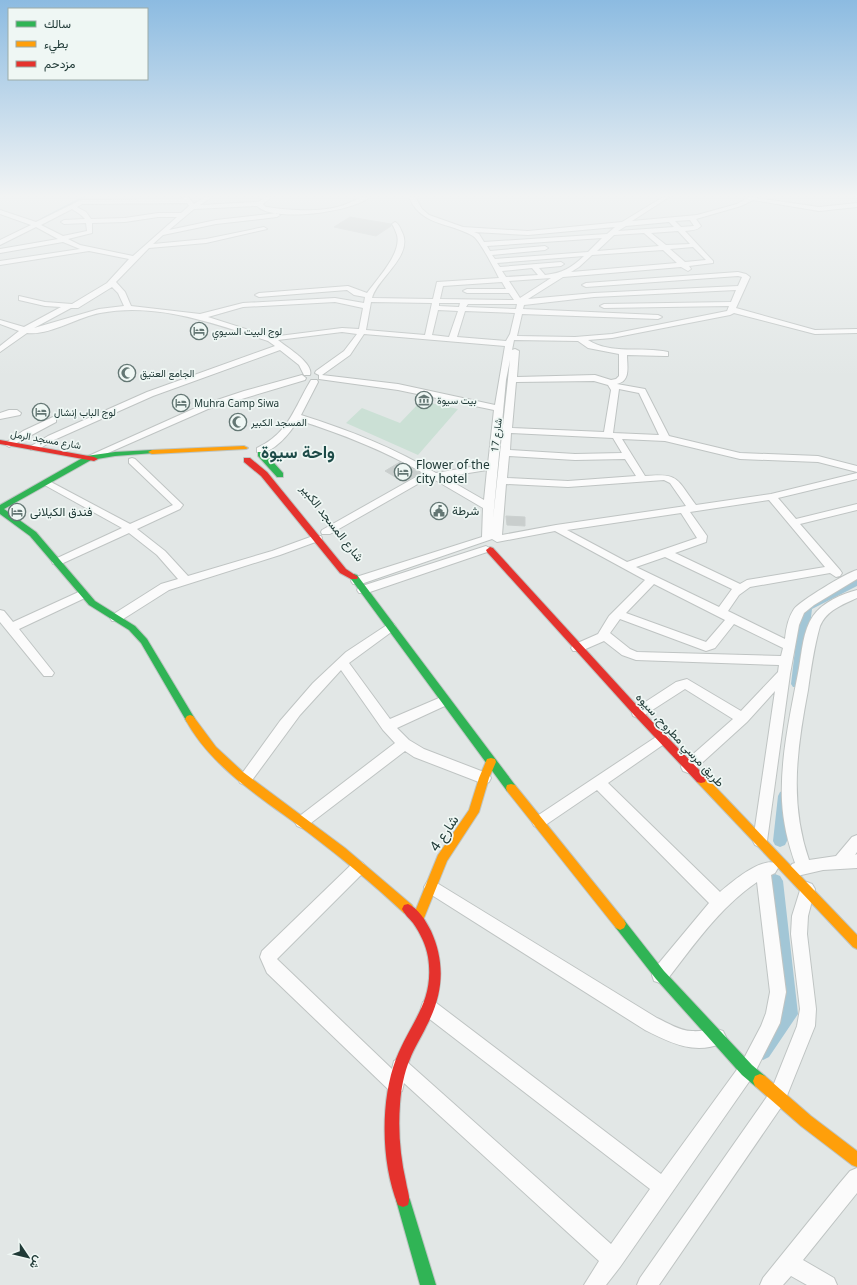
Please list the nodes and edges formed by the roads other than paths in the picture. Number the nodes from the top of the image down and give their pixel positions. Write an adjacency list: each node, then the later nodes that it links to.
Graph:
1 (49, 257): 14 (street)
2 (128, 257): 11 (street)
3 (396, 257): 38 (street)
4 (491, 257): 12 (street)
5 (546, 257): 12 (street)
6 (560, 257): 15 (street)
7 (588, 257): 13 (street)
8 (638, 257): 13 (street)
9 (674, 257): 17 (street)
10 (707, 257): 17 (street)
11 (134, 258): 27 (street)
12 (494, 261): 18 (street)
13 (583, 262): 15 (street); 20 (street)
14 (0, 263)
15 (565, 264): 16 (street); 20 (street)
16 (534, 266): 18 (street); 22 (street)
17 (684, 266): 19 (street); 23 (street)
18 (499, 269): 24 (street)
19 (614, 269): 20 (street); 26 (street)
20 (574, 273): 21 (street); 28 (street)
21 (562, 276): 22 (street); 40 (street)
22 (543, 277): 24 (street)
23 (698, 277): 26 (street); 29 (street); 30 (street)
24 (505, 280): 25 (street); 32 (street)
25 (469, 282): 31 (street); 37 (street)
26 (626, 282): 28 (street); 34 (street)
27 (113, 283): 42 (street); 45 (street)
28 (586, 285): 35 (street)
29 (741, 288): 30 (street); 44 (street)
30 (713, 289): 34 (street)
31 (468, 291): 32 (street); 39 (street)
32 (512, 291): 40 (street)
33 (258, 292): 38 (street)
34 (637, 293): 35 (street); 41 (street)
35 (594, 294): 40 (street); 43 (street)
36 (22, 298): 42 (street)
37 (436, 299): 38 (street); 39 (street); 46 (street)
38 (368, 300): 50 (street); 56 (street)
39 (465, 300): 40 (street); 47 (street)
40 (522, 302): 49 (street, شارع 17)
41 (648, 305): 43 (street); 44 (street); 51 (street)
42 (72, 306): 48 (street); 55 (street)
43 (604, 306): 53 (street)
44 (733, 307): 54 (street); 57 (street)
45 (129, 308): 48 (street); 50 (street)
46 (435, 308): 47 (street); 58 (street)
47 (463, 310): 49 (street); 60 (street)
48 (99, 311): 55 (street)
49 (519, 312): 53 (street); 61 (street, شارع 17)
50 (201, 316): 59 (street)
51 (658, 317): 53 (street); 54 (street)
52 (2, 325): 55 (street)
53 (620, 325): 54 (street); 62 (street)
54 (666, 326)
55 (26, 330): 64 (street)
56 (362, 331): 58 (street); 59 (street); 68 (street)
57 (857, 331)
58 (428, 337): 60 (street)
59 (271, 338): 63 (street)
60 (452, 339): 61 (street)
61 (513, 339): 62 (street); 69 (street, شارع 17); 71 (street, شارع 17)
62 (579, 339): 65 (street)
63 (282, 346): 67 (street); 80 (street)
64 (0, 350)
65 (623, 352): 66 (street); 70 (street)
66 (665, 354)
67 (304, 376): 68 (street); 85 (street)
68 (319, 378): 71 (street); 74 (street)
69 (512, 380): 70 (street); 76 (street, شارع 17)
70 (613, 385): 77 (street); 78 (street)
71 (499, 408): 88 (street, شارع 17)
72 (17, 413): 73 (street)
73 (0, 416)
74 (297, 416): 82 (street); 90 (street)
75 (53, 420): 79 (street)
76 (506, 430): 77 (street); 83 (street, شارع 17)
77 (612, 436): 78 (street); 84 (street)
78 (665, 438): 89 (street)
79 (3, 444): 80 (street, شارع مسجد الرمل)
80 (34, 448): 85 (street, شارع مسجد الرمل)
81 (244, 448): 82 (street); 85 (street); 86 (street)
82 (261, 452): 86 (street); 93 (street, شارع المسجد الكبير)
83 (504, 453): 84 (street); 94 (street, شارع 17)
84 (628, 456): 92 (street)
85 (89, 458): 87 (street); 95 (street)
86 (243, 458): 87 (street); 104 (street, شارع المسجد الكبير)
87 (132, 462): 103 (street)
88 (492, 466): 90 (street); 97 (street, شارع 17)
89 (857, 469)
90 (433, 474): 97 (street); 104 (street)
91 (857, 476): 96 (street)
92 (642, 478): 94 (street); 99 (street)
93 (284, 480)
94 (502, 480): 105 (street, شارع 17)
95 (46, 483): 100 (street); 103 (street)
96 (771, 497): 99 (street); 101 (street)
97 (488, 507): 105 (street, شارع 17)
98 (857, 507): 101 (street)
99 (688, 508): 102 (street); 106 (street)
100 (0, 509): 107 (street)
101 (793, 523): 110 (street)
102 (556, 528): 105 (street); 109 (street)
103 (131, 529): 107 (street); 113 (street)
104 (324, 533): 113 (street); 115 (street, شارع المسجد الكبير)
105 (490, 542): 115 (street); 128 (street, طريق مرسي مطروح, سيوه)
106 (666, 553): 109 (street); 116 (street)
107 (57, 562): 117 (street)
108 (353, 566): 115 (street, شارع المسجد الكبير)
109 (627, 566): 112 (street)
110 (832, 569): 114 (street); 116 (street)
111 (857, 574): 114 (street)
112 (652, 579): 119 (street); 121 (street)
113 (186, 580): 122 (street)
114 (843, 581): 127 (street)
115 (358, 582): 124 (street)
116 (739, 588): 119 (street)
117 (83, 594): 122 (street); 125 (street)
118 (857, 594): 149 (street)
119 (720, 612): 123 (street)
120 (0, 614): 125 (street)
121 (618, 614): 123 (street); 126 (street)
122 (116, 618): 141 (street)
123 (732, 618): 127 (street)
124 (390, 627): 129 (street); 132 (street)
125 (11, 628): 131 (street)
126 (604, 634): 128 (street); 130 (street)
127 (790, 646): 130 (street)
128 (577, 648): 133 (street, طريق مرسي مطروح, سيوه)
129 (342, 662): 135 (street); 141 (street)
130 (785, 668): 134 (street); 146 (street)
131 (48, 673)
132 (444, 701): 135 (street); 138 (street)
133 (638, 713): 134 (street); 136 (street, طريق مرسي مطروح, سيوه)
134 (742, 718): 139 (street)
135 (388, 726): 137 (street)
136 (662, 738): 139 (street, طريق مرسي مطروح, سيوه); 142 (street)
137 (404, 744): 140 (street); 143 (street)
138 (491, 762): 140 (street, شارع 4); 144 (street)
139 (688, 767): 146 (street, طريق مرسي مطروح, سيوه)
140 (484, 778): 152 (street, شارع 4)
141 (245, 779): 143 (street)
142 (598, 782): 144 (street); 154 (street)
143 (302, 822): 150 (street)
144 (539, 822): 157 (street)
145 (857, 840): 147 (street)
146 (760, 841): 149 (street, طريق مرسي مطروح, سيوه)
147 (841, 861): 148 (street); 149 (street)
148 (857, 861)
149 (792, 867): 151 (street); 153 (street, طريق مرسي مطروح, سيوه)
150 (358, 868): 155 (street); 161 (street)
151 (763, 870): 154 (street); 160 (street)
152 (432, 887): 155 (street, شارع 4); 159 (street)
153 (807, 889): 156 (street, طريق مرسي مطروح, سيوه); 162 (street)
154 (719, 902): 157 (street)
155 (418, 919): 158 (street)
156 (857, 943)
157 (660, 975): 159 (street)
158 (429, 1008): 161 (street); 165 (street)
159 (717, 1037): 160 (street)
160 (747, 1070): 162 (street); 165 (street)
161 (398, 1076): 166 (street); 168 (street)
162 (778, 1097): 163 (street); 170 (street)
163 (857, 1160)
164 (857, 1178): 167 (street)
165 (664, 1188): 166 (street)
166 (613, 1260): 169 (street)
167 (789, 1263): 171 (street); 172 (street)
168 (428, 1285)
169 (594, 1285)
170 (647, 1285)
171 (770, 1285)
172 (827, 1285)

